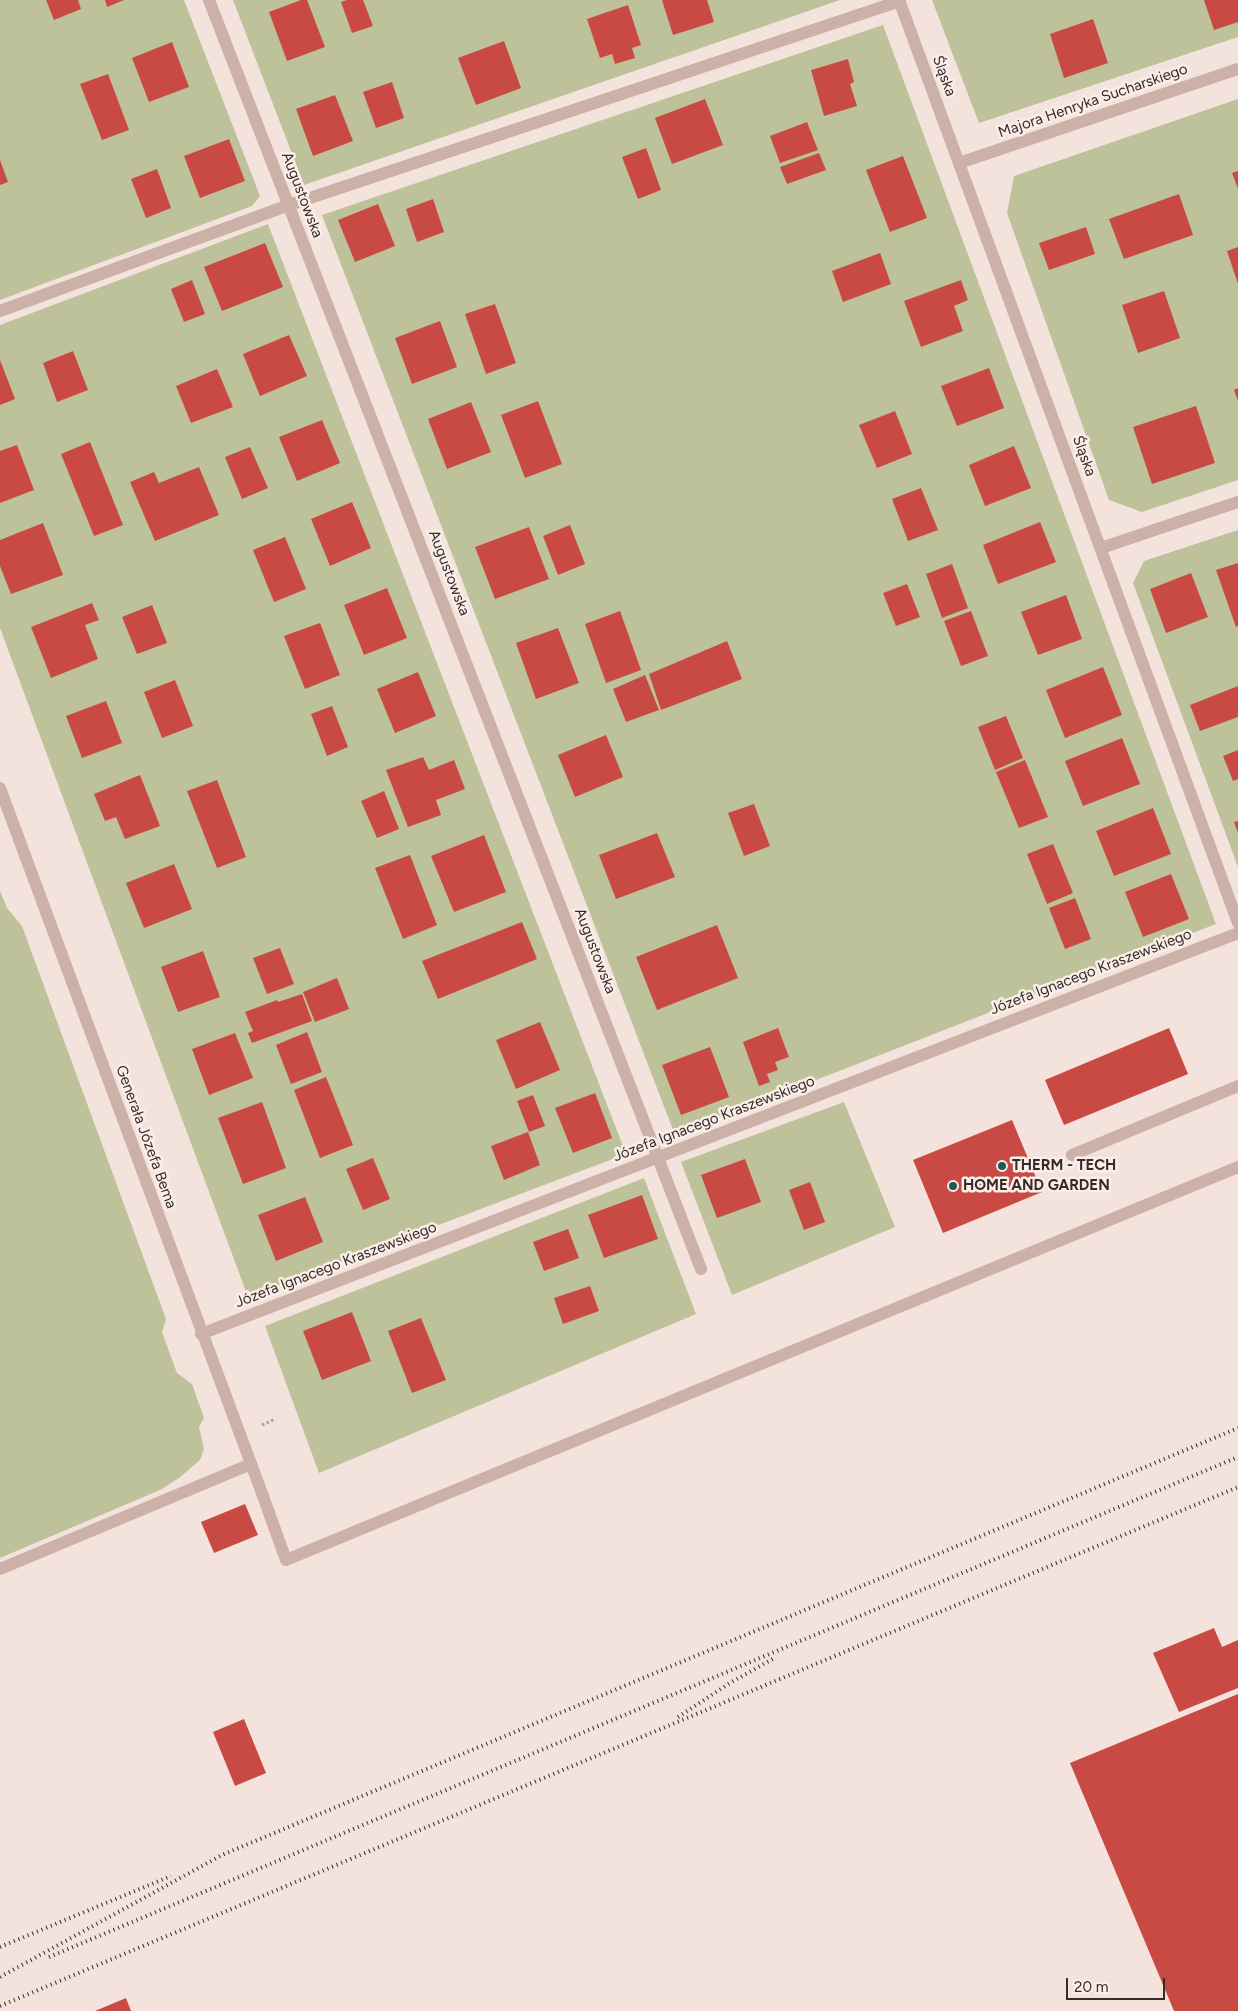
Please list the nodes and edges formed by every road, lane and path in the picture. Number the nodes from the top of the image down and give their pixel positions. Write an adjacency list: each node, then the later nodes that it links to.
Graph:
1 (209, 0): 5 (street, Augustowska)
2 (900, 1): 4 (street, Śląska); 5 (street)
3 (1238, 69): 4 (street, Majora Henryka Sucharskiego)
4 (959, 163): 8 (street, Śląska)
5 (289, 205): 6 (street); 14 (street, Augustowska)
6 (0, 312)
7 (1238, 502): 8 (street)
8 (1101, 548): 10 (street, Śląska)
9 (0, 788): 17 (street, Generała Józefa Bema)
10 (1238, 923)
11 (1238, 933): 14 (street, Józefa Ignacego Kraszewskiego)
12 (1238, 1086): 13 (street)
13 (1072, 1155)
14 (658, 1158): 16 (street, Augustowska); 17 (street, Józefa Ignacego Kraszewskiego)
15 (1238, 1167): 18 (street, Generała Józefa Bema)
16 (701, 1269)
17 (201, 1334): 18 (street, Generała Józefa Bema)
18 (251, 1464): 19 (street)
19 (0, 1569)

